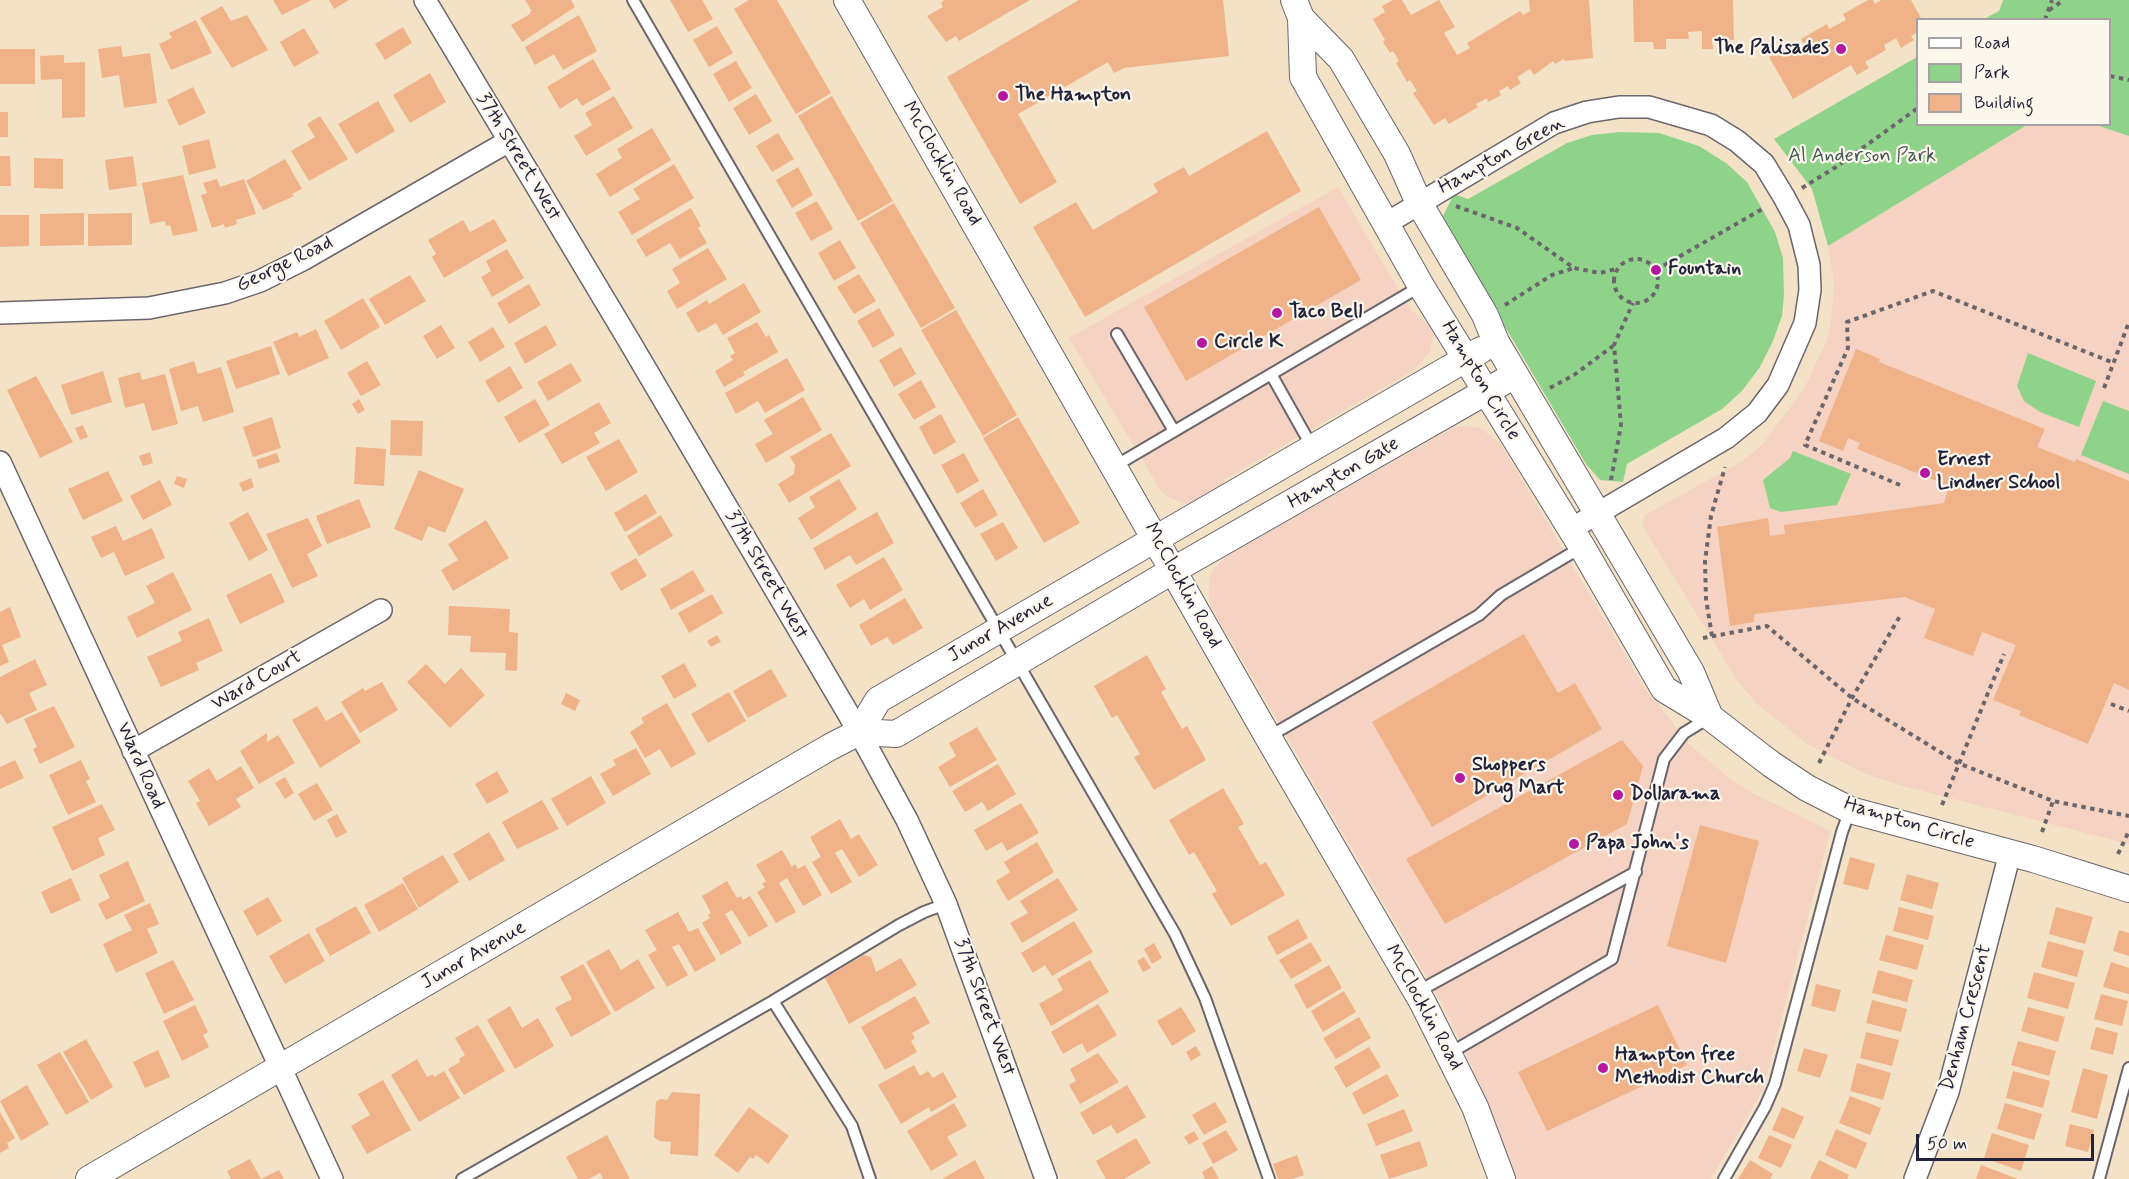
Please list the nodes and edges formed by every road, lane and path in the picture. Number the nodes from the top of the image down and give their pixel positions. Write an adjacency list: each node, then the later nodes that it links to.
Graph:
1 (425, 0): 12 (street, 37th Street West)
2 (633, 0): 49 (lane)
3 (847, 0): 39 (street, McClocklin Road)
4 (2052, 0): 7 (path)
5 (2064, 0): 7 (path)
6 (1298, 9): 14 (street, Hampton Circle); 17 (street, Hampton Circle)
7 (2048, 11): 8 (path)
8 (2045, 18)
9 (2111, 76): 10 (path)
10 (2129, 80)
11 (1916, 109): 13 (path)
12 (509, 141): 24 (street, George Road); 58 (street, 37th Street West)
13 (1801, 188)
14 (1419, 203): 17 (street, Hampton Green); 27 (street, Hampton Circle); 43 (street, Hampton Green)
15 (1453, 205): 18 (path)
16 (1769, 205): 20 (path)
17 (1387, 223): 21 (street, Hampton Circle)
18 (1574, 268): 19 (path); 23 (path)
19 (1616, 269): 20 (path); 22 (path)
20 (1656, 270): 22 (path)
21 (1421, 286): 29 (street, Hampton Circle); 31 (lane)
22 (1633, 303): 28 (path)
23 (1502, 306)
24 (0, 313)
25 (2129, 322): 30 (path)
26 (1117, 334): 36 (lane)
27 (1496, 342): 29 (street, Hampton Gate); 32 (street, Hampton Circle)
28 (1614, 345): 35 (path); 42 (path)
29 (1466, 359): 34 (street, Hampton Circle); 37 (street, Hampton Gate)
30 (2114, 363): 33 (path); 41 (path)
31 (1271, 374): 36 (lane); 37 (lane)
32 (1515, 375): 34 (street, Hampton Gate); 43 (street, Hampton Circle)
33 (2104, 388)
34 (1486, 391): 44 (street, Hampton Circle); 46 (street, Hampton Gate)
35 (1542, 393)
36 (1174, 431): 39 (lane)
37 (1313, 449): 45 (street, Hampton Gate)
38 (0, 462): 60 (street, Ward Road)
39 (1115, 466): 45 (street, McClocklin Road)
40 (1725, 466): 50 (path)
41 (1900, 485)
42 (1612, 487)
43 (1596, 513): 44 (street, Hampton Green); 57 (street, Hampton Circle)
44 (1576, 538): 57 (street, Hampton Circle); 59 (lane)
45 (1156, 539): 46 (street, McClocklin Road); 49 (street, Junor Avenue)
46 (1172, 571): 53 (street, Junor Avenue); 59 (street, McClocklin Road)
47 (381, 610): 60 (street, Ward Court)
48 (1900, 616): 54 (path)
49 (998, 631): 53 (lane); 58 (street, Junor Avenue)
50 (1712, 636): 51 (path); 54 (path)
51 (1703, 638)
52 (2004, 654): 62 (path)
53 (1018, 662): 58 (street, Junor Avenue); 84 (lane)
54 (1852, 698): 61 (path); 62 (path)
55 (2111, 704): 56 (path)
56 (2129, 711)
57 (1710, 717): 65 (street, Hampton Circle); 71 (lane)
58 (859, 732): 73 (street, 37th Street West); 78 (street, Junor Avenue)
59 (1268, 737): 74 (street, McClocklin Road)
60 (133, 751): 78 (street, Ward Road)
61 (1819, 763)
62 (1958, 763): 63 (path); 64 (path)
63 (2054, 801): 66 (path); 68 (path)
64 (1942, 805)
65 (1850, 810): 69 (street, Hampton Circle); 86 (lane)
66 (2129, 816)
67 (2129, 831): 70 (path)
68 (2042, 832)
69 (2010, 853): 72 (street, Hampton Circle); 87 (street, Denham Crescent)
70 (2118, 854)
71 (1636, 872): 74 (lane); 76 (lane)
72 (2129, 889)
73 (946, 904): 75 (lane); 83 (street, 37th Street West)
74 (1417, 992): 76 (street, McClocklin Road)
75 (773, 1001): 81 (lane); 82 (lane)
76 (1450, 1053): 85 (street, McClocklin Road)
77 (2129, 1068): 88 (lane)
78 (280, 1069): 79 (street, Junor Avenue); 80 (street, Ward Road)
79 (89, 1179)
80 (332, 1179)
81 (462, 1179)
82 (870, 1179)
83 (1046, 1179)
84 (1269, 1179)
85 (1502, 1179)
86 (1724, 1179)
87 (1915, 1179)
88 (2099, 1179)

